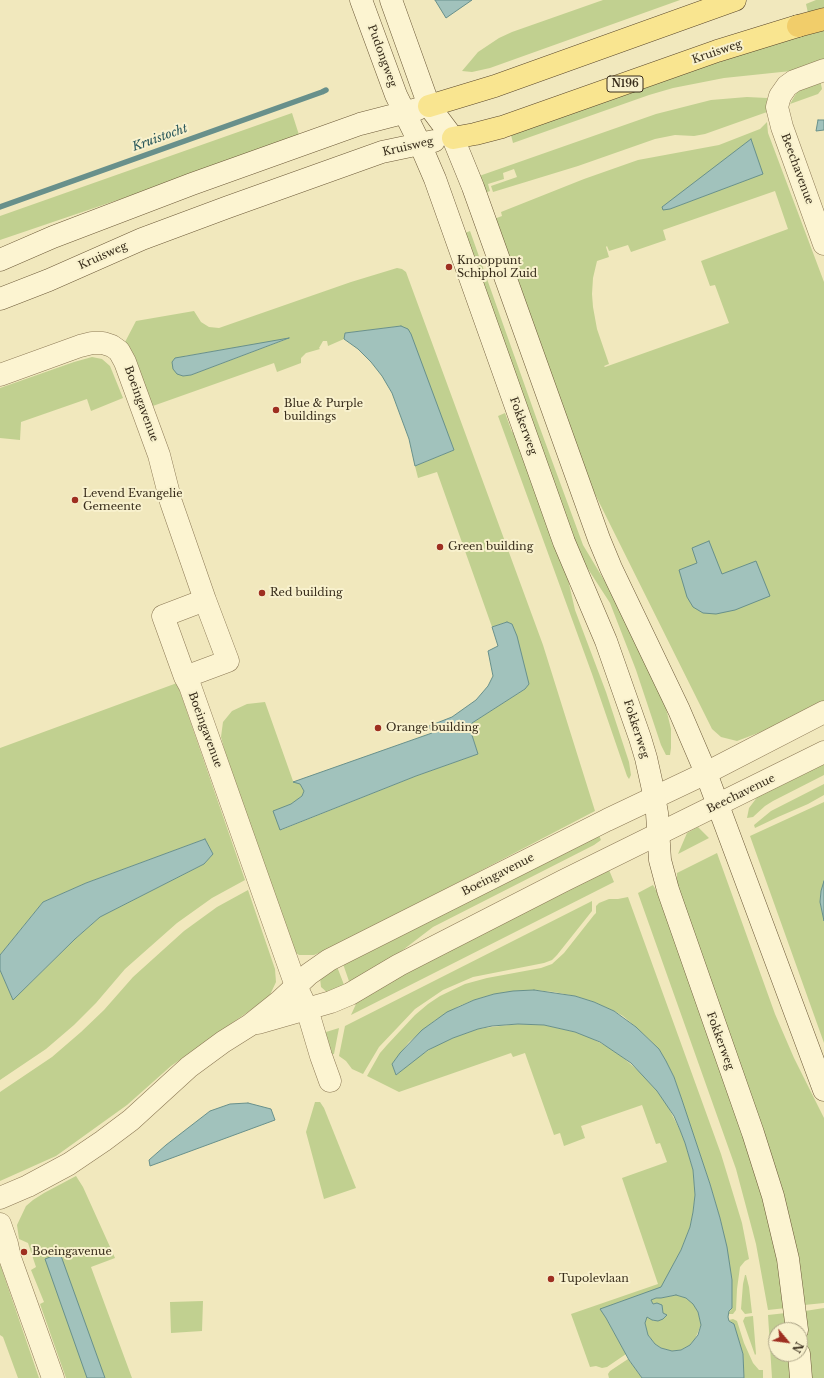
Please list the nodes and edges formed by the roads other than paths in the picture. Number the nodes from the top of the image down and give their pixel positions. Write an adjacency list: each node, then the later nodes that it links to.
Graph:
1 (361, 0): 8 (main road, Pudongweg)
2 (391, 0): 7 (main road)
3 (736, 0): 7 (main road)
4 (824, 19): 5 (highway, Kruisweg / N196)
5 (798, 26): 9 (main road, Kruisweg / N196)
6 (817, 73): 11 (main road, Beechavenue)
7 (429, 106): 8 (main road); 9 (main road)
8 (404, 112): 10 (main road, Pudongweg); 12 (main road)
9 (452, 138): 10 (main road, Kruisweg / N196); 19 (main road)
10 (420, 144): 13 (main road, Kruisweg / N196); 20 (main road, Fokkerweg)
11 (824, 244)
12 (0, 260)
13 (0, 299)
14 (0, 375): 15 (main road, Boeingavenue)
15 (205, 600): 16 (main road, Boeingavenue); 16 (main road, Boeingavenue)
16 (185, 677): 23 (main road, Boeingavenue)
17 (824, 712): 19 (main road)
18 (824, 752): 21 (main road, Beechavenue)
19 (706, 773): 20 (main road, Boeingavenue); 21 (main road)
20 (655, 797): 22 (main road, Fokkerweg); 23 (main road, Boeingavenue)
21 (718, 806): 22 (main road, Beechavenue); 27 (main road)
22 (658, 834): 24 (main road, Boeingavenue); 30 (main road, Fokkerweg)
23 (296, 986): 24 (main road, Boeingavenue); 25 (main road, Boeingavenue)
24 (307, 1009): 25 (main road, Boeingavenue); 26 (main road, Boeingavenue)
25 (250, 1025): 28 (main road, Boeingavenue)
26 (330, 1081)
27 (824, 1090)
28 (0, 1198)
29 (0, 1224): 32 (main road)
30 (796, 1322)
31 (800, 1362): 33 (main road)
32 (53, 1378)
33 (801, 1378)

